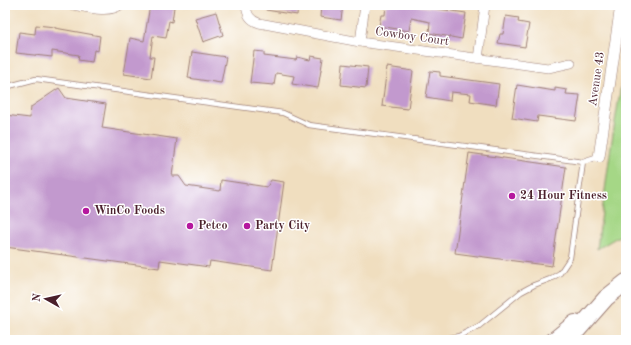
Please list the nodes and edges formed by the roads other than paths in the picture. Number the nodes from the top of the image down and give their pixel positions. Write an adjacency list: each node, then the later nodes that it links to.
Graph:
1 (73, 5): 6 (street)
2 (246, 5): 7 (street, Cowboy Court)
3 (365, 5): 7 (street)
4 (485, 5): 8 (street)
5 (621, 5): 11 (street, Avenue 43)
6 (119, 6)
7 (360, 42): 8 (street, Cowboy Court)
8 (478, 59): 9 (street, Cowboy Court)
9 (571, 62)
10 (5, 87): 12 (lane)
11 (599, 157): 12 (lane)
12 (583, 162): 15 (lane)
13 (626, 282): 14 (highway)
14 (606, 298): 16 (highway); 17 (highway)
15 (440, 340)
16 (554, 340)
17 (569, 340)

